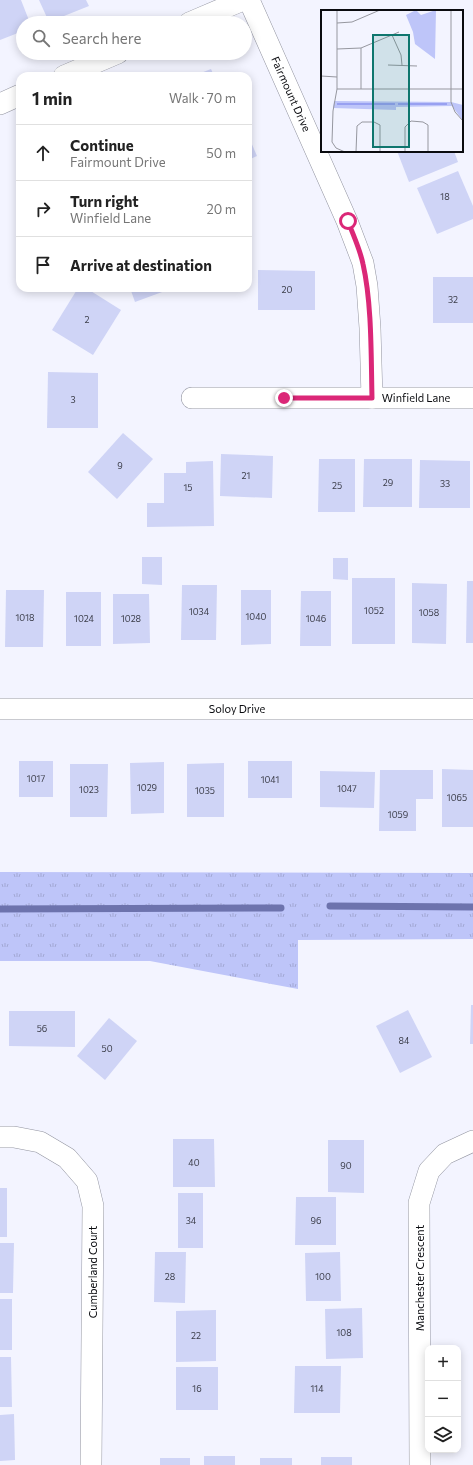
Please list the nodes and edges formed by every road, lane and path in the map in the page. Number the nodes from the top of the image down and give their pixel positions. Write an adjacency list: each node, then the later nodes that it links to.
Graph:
1 (243, 0): 3 (street)
2 (249, 0): 9 (street, Fairmount Drive)
3 (205, 16)
4 (102, 60): 5 (street)
5 (73, 72)
6 (16, 97): 7 (street)
7 (0, 104)
8 (192, 398): 9 (street, Winfield Lane)
9 (372, 398): 10 (street, Winfield Lane)
10 (473, 398)
11 (0, 709): 12 (street, Soloy Drive)
12 (473, 709)
13 (0, 1137): 15 (street, Cumberland Court)
14 (473, 1141): 16 (street, Manchester Crescent)
15 (91, 1465)
16 (420, 1465)

